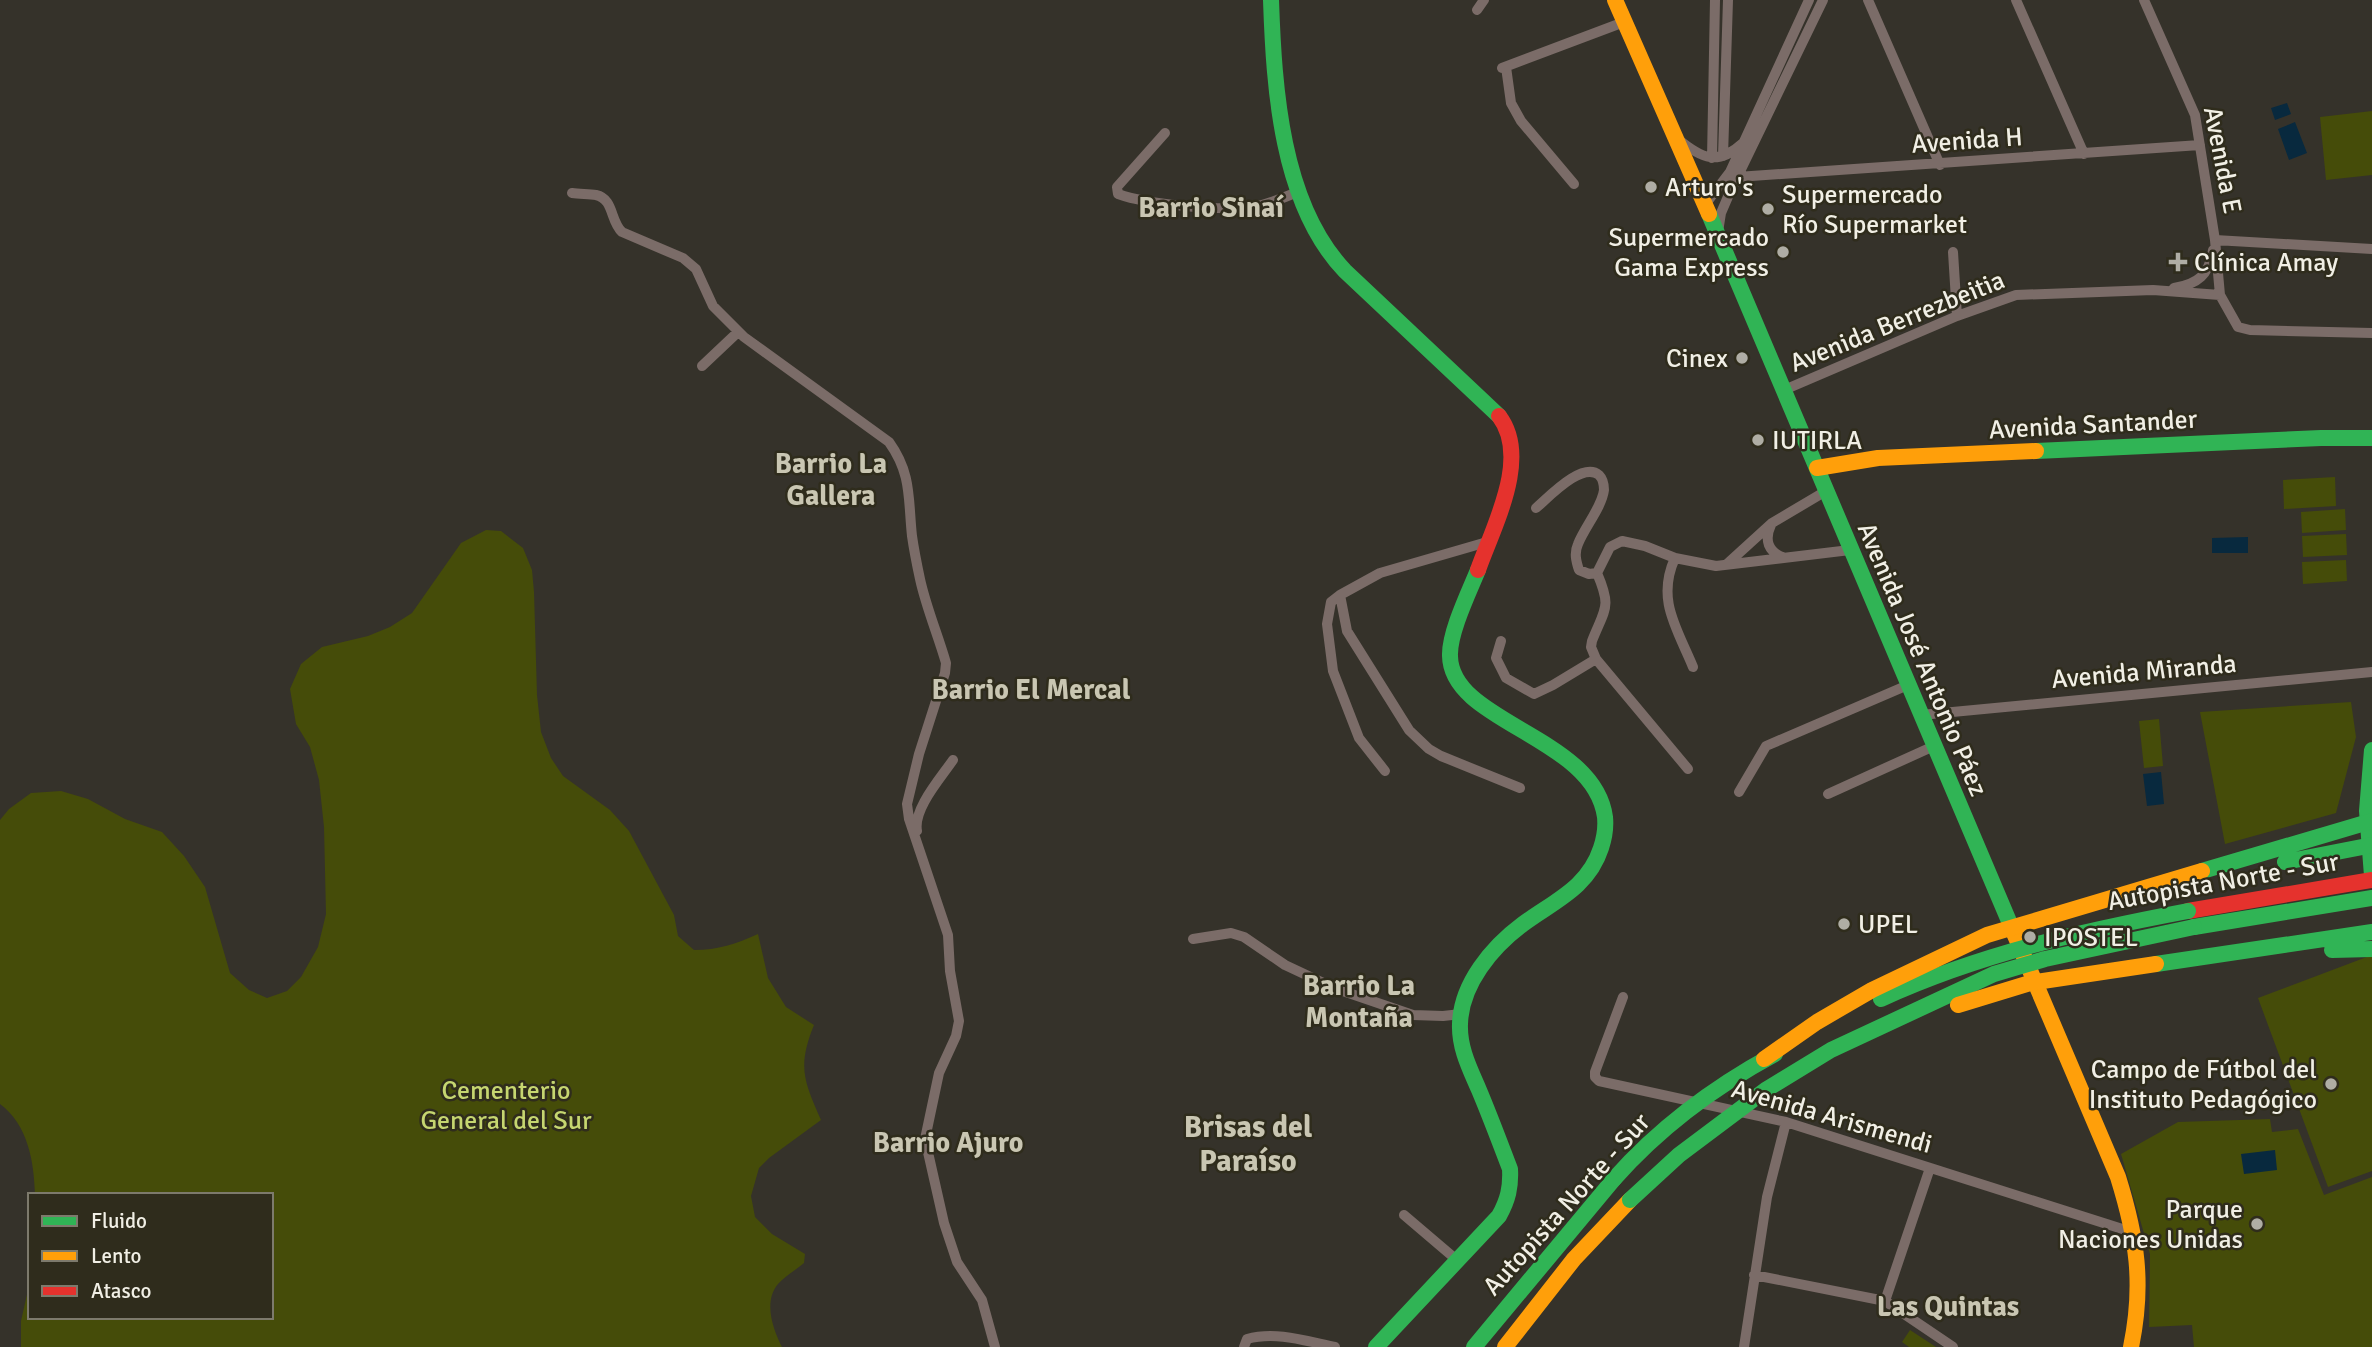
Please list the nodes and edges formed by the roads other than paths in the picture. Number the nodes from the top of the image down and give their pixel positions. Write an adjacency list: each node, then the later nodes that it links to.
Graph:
1 (1271, 0): 22 (main road)
2 (1484, 0): 11 (street)
3 (1615, 0): 12 (main road, Avenida José Antonio Páez)
4 (1715, 0): 18 (street)
5 (1728, 0): 18 (street)
6 (1809, 0): 15 (street)
7 (1823, 0): 20 (street)
8 (1868, 0): 19 (street)
9 (2016, 0): 17 (street)
10 (2144, 0): 16 (street, Avenida E)
11 (1477, 10)
12 (1624, 22): 14 (main road, Avenida José Antonio Páez); 21 (street)
13 (1165, 133): 22 (street)
14 (1675, 137): 18 (street); 24 (main road, Avenida José Antonio Páez)
15 (1745, 141): 18 (street); 24 (street)
16 (2200, 145): 17 (street, Avenida H); 26 (street, Avenida E)
17 (2084, 154): 19 (street, Avenida H)
18 (1718, 157)
19 (1940, 165): 20 (street, Avenida H)
20 (1737, 177): 25 (street)
21 (1574, 184)
22 (1298, 192): 41 (main road)
23 (572, 193): 32 (street)
24 (1704, 206): 25 (main road, Avenida José Antonio Páez)
25 (1717, 235): 35 (main road, Avenida José Antonio Páez)
26 (2216, 240): 27 (street); 29 (street, Avenida Berrezbeitia); 30 (street, Avenida E)
27 (2372, 249)
28 (1953, 252): 31 (street)
29 (2153, 290): 30 (street, Avenida Berrezbeitia); 31 (street, Avenida Berrezbeitia)
30 (2220, 295): 33 (street)
31 (1957, 316): 35 (street, Avenida Berrezbeitia)
32 (738, 332): 34 (street); 64 (street)
33 (2372, 333)
34 (702, 366)
35 (1784, 390): 37 (main road, Avenida José Antonio Páez)
36 (2372, 438): 37 (main road, Avenida Santander)
37 (1817, 468): 38 (main road, Avenida José Antonio Páez)
38 (1826, 491): 40 (street); 42 (main road, Avenida José Antonio Páez)
39 (1536, 508): 46 (street)
40 (1772, 523): 44 (street); 45 (street)
41 (1488, 542): 47 (street); 73 (main road)
42 (1850, 550): 44 (street); 52 (main road, Avenida José Antonio Páez)
43 (1675, 558): 45 (street); 46 (street); 50 (street)
44 (1784, 558): 45 (street)
45 (1727, 564)
46 (1597, 573): 49 (street)
47 (1340, 594): 58 (street); 59 (street)
48 (1501, 641): 49 (street)
49 (1596, 659): 57 (street)
50 (1693, 667)
51 (2372, 672): 53 (street, Avenida Miranda)
52 (1908, 685): 53 (main road, Avenida José Antonio Páez); 60 (street)
53 (1921, 715): 54 (main road, Avenida José Antonio Páez)
54 (1934, 746): 61 (street); 79 (main road, Avenida José Antonio Páez)
55 (2372, 750): 65 (main road, bridge)
56 (953, 760): 64 (street)
57 (1688, 769)
58 (1385, 771)
59 (1520, 788)
60 (1739, 792)
61 (1828, 794)
62 (2372, 821): 66 (main road, bridge)
63 (2372, 845): 66 (main road, bridge)
64 (923, 861): 83 (street)
65 (2371, 873): 75 (main road, Autopista Norte - Sur, bridge)
66 (2142, 891): 75 (main road, bridge)
67 (2372, 898): 74 (main road, Autopista Norte - Sur, bridge)
68 (2372, 932): 71 (main road)
69 (1193, 939): 73 (street)
70 (2372, 949): 71 (main road)
71 (2156, 964): 74 (main road, bridge)
72 (1623, 997): 76 (street, Avenida Arismendi)
73 (1461, 1014): 80 (main road)
74 (1832, 1050): 88 (main road, Autopista Norte - Sur, bridge)
75 (1764, 1059): 87 (main road, Autopista Norte - Sur, bridge)
76 (1786, 1122): 77 (street, Avenida Arismendi); 81 (street)
77 (1930, 1168): 79 (street, Avenida Arismendi); 82 (street)
78 (1404, 1215): 80 (street)
79 (2135, 1233): 91 (main road, Avenida José Antonio Páez)
80 (1458, 1261): 86 (main road)
81 (1754, 1275): 82 (street); 89 (street)
82 (1885, 1301): 90 (street)
83 (995, 1347)
84 (1244, 1347): 85 (street)
85 (1335, 1347)
86 (1376, 1347)
87 (1474, 1347)
88 (1505, 1347)
89 (1744, 1347)
90 (1953, 1347)
91 (2131, 1347)

